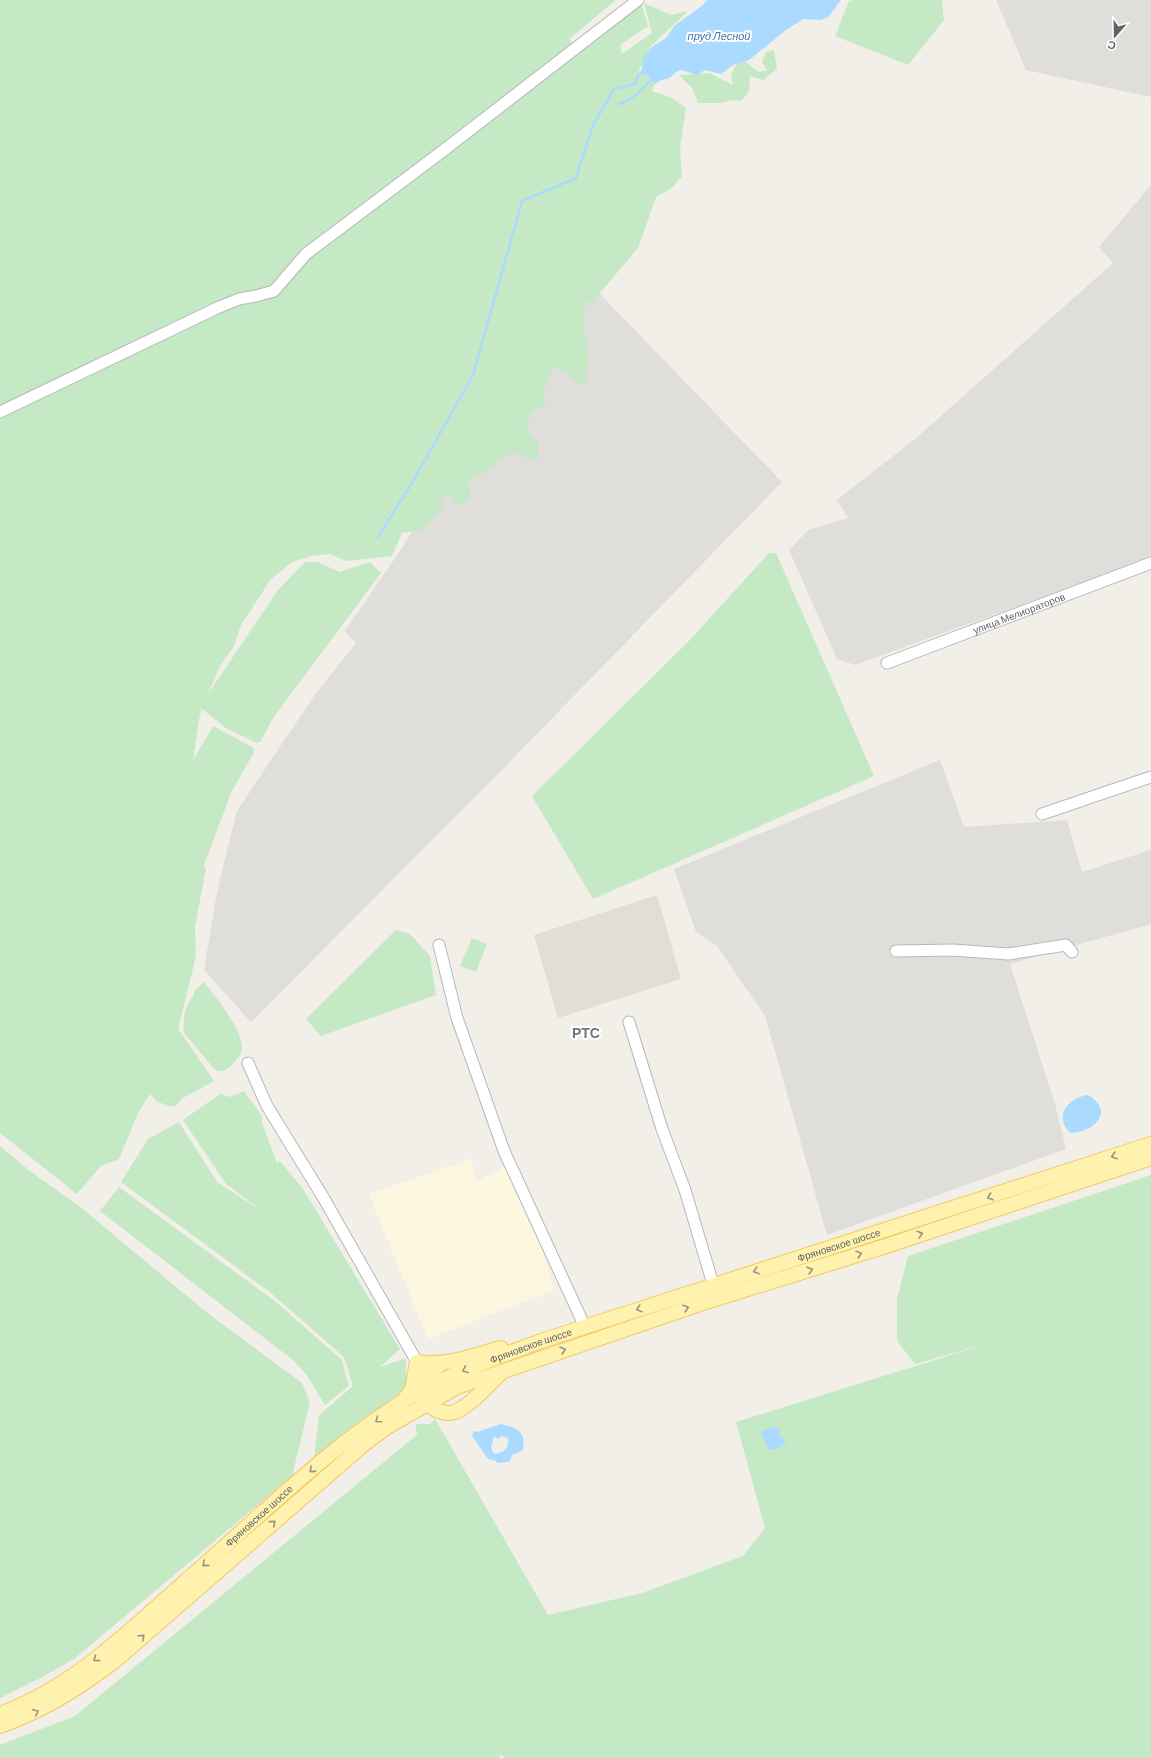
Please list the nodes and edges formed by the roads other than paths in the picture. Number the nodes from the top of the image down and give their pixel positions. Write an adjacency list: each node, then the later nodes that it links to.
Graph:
1 (638, 0): 2 (street)
2 (0, 412)
3 (1151, 563): 4 (street, улица Мелиораторов)
4 (887, 663)
5 (1151, 777): 6 (street)
6 (1042, 814)
7 (439, 945): 15 (street)
8 (896, 951): 9 (street)
9 (1072, 952)
10 (629, 1022): 14 (street)
11 (248, 1063): 17 (street)
12 (1151, 1144): 14 (main road, Фряновское шоссе, one-way to 14)
13 (1151, 1158): 19 (main road, Фряновское шоссе, one-way to 13)
14 (713, 1284): 15 (main road, Фряновское шоссе, one-way to 15)
15 (585, 1327): 16 (main road, Фряновское шоссе)
16 (541, 1341): 18 (main road); 20 (main road, Фряновское шоссе, one-way to 20)
17 (417, 1362): 18 (main road); 20 (main road); 21 (main road)
18 (442, 1363): 20 (main road)
19 (503, 1371): 20 (main road, Фряновское шоссе); 20 (main road)
20 (425, 1397): 21 (main road, Фряновское шоссе); 23 (main road, Фряновское шоссе, one-way to 20)
21 (399, 1406): 22 (main road, Фряновское шоссе, one-way to 22)
22 (0, 1714)
23 (0, 1726)

